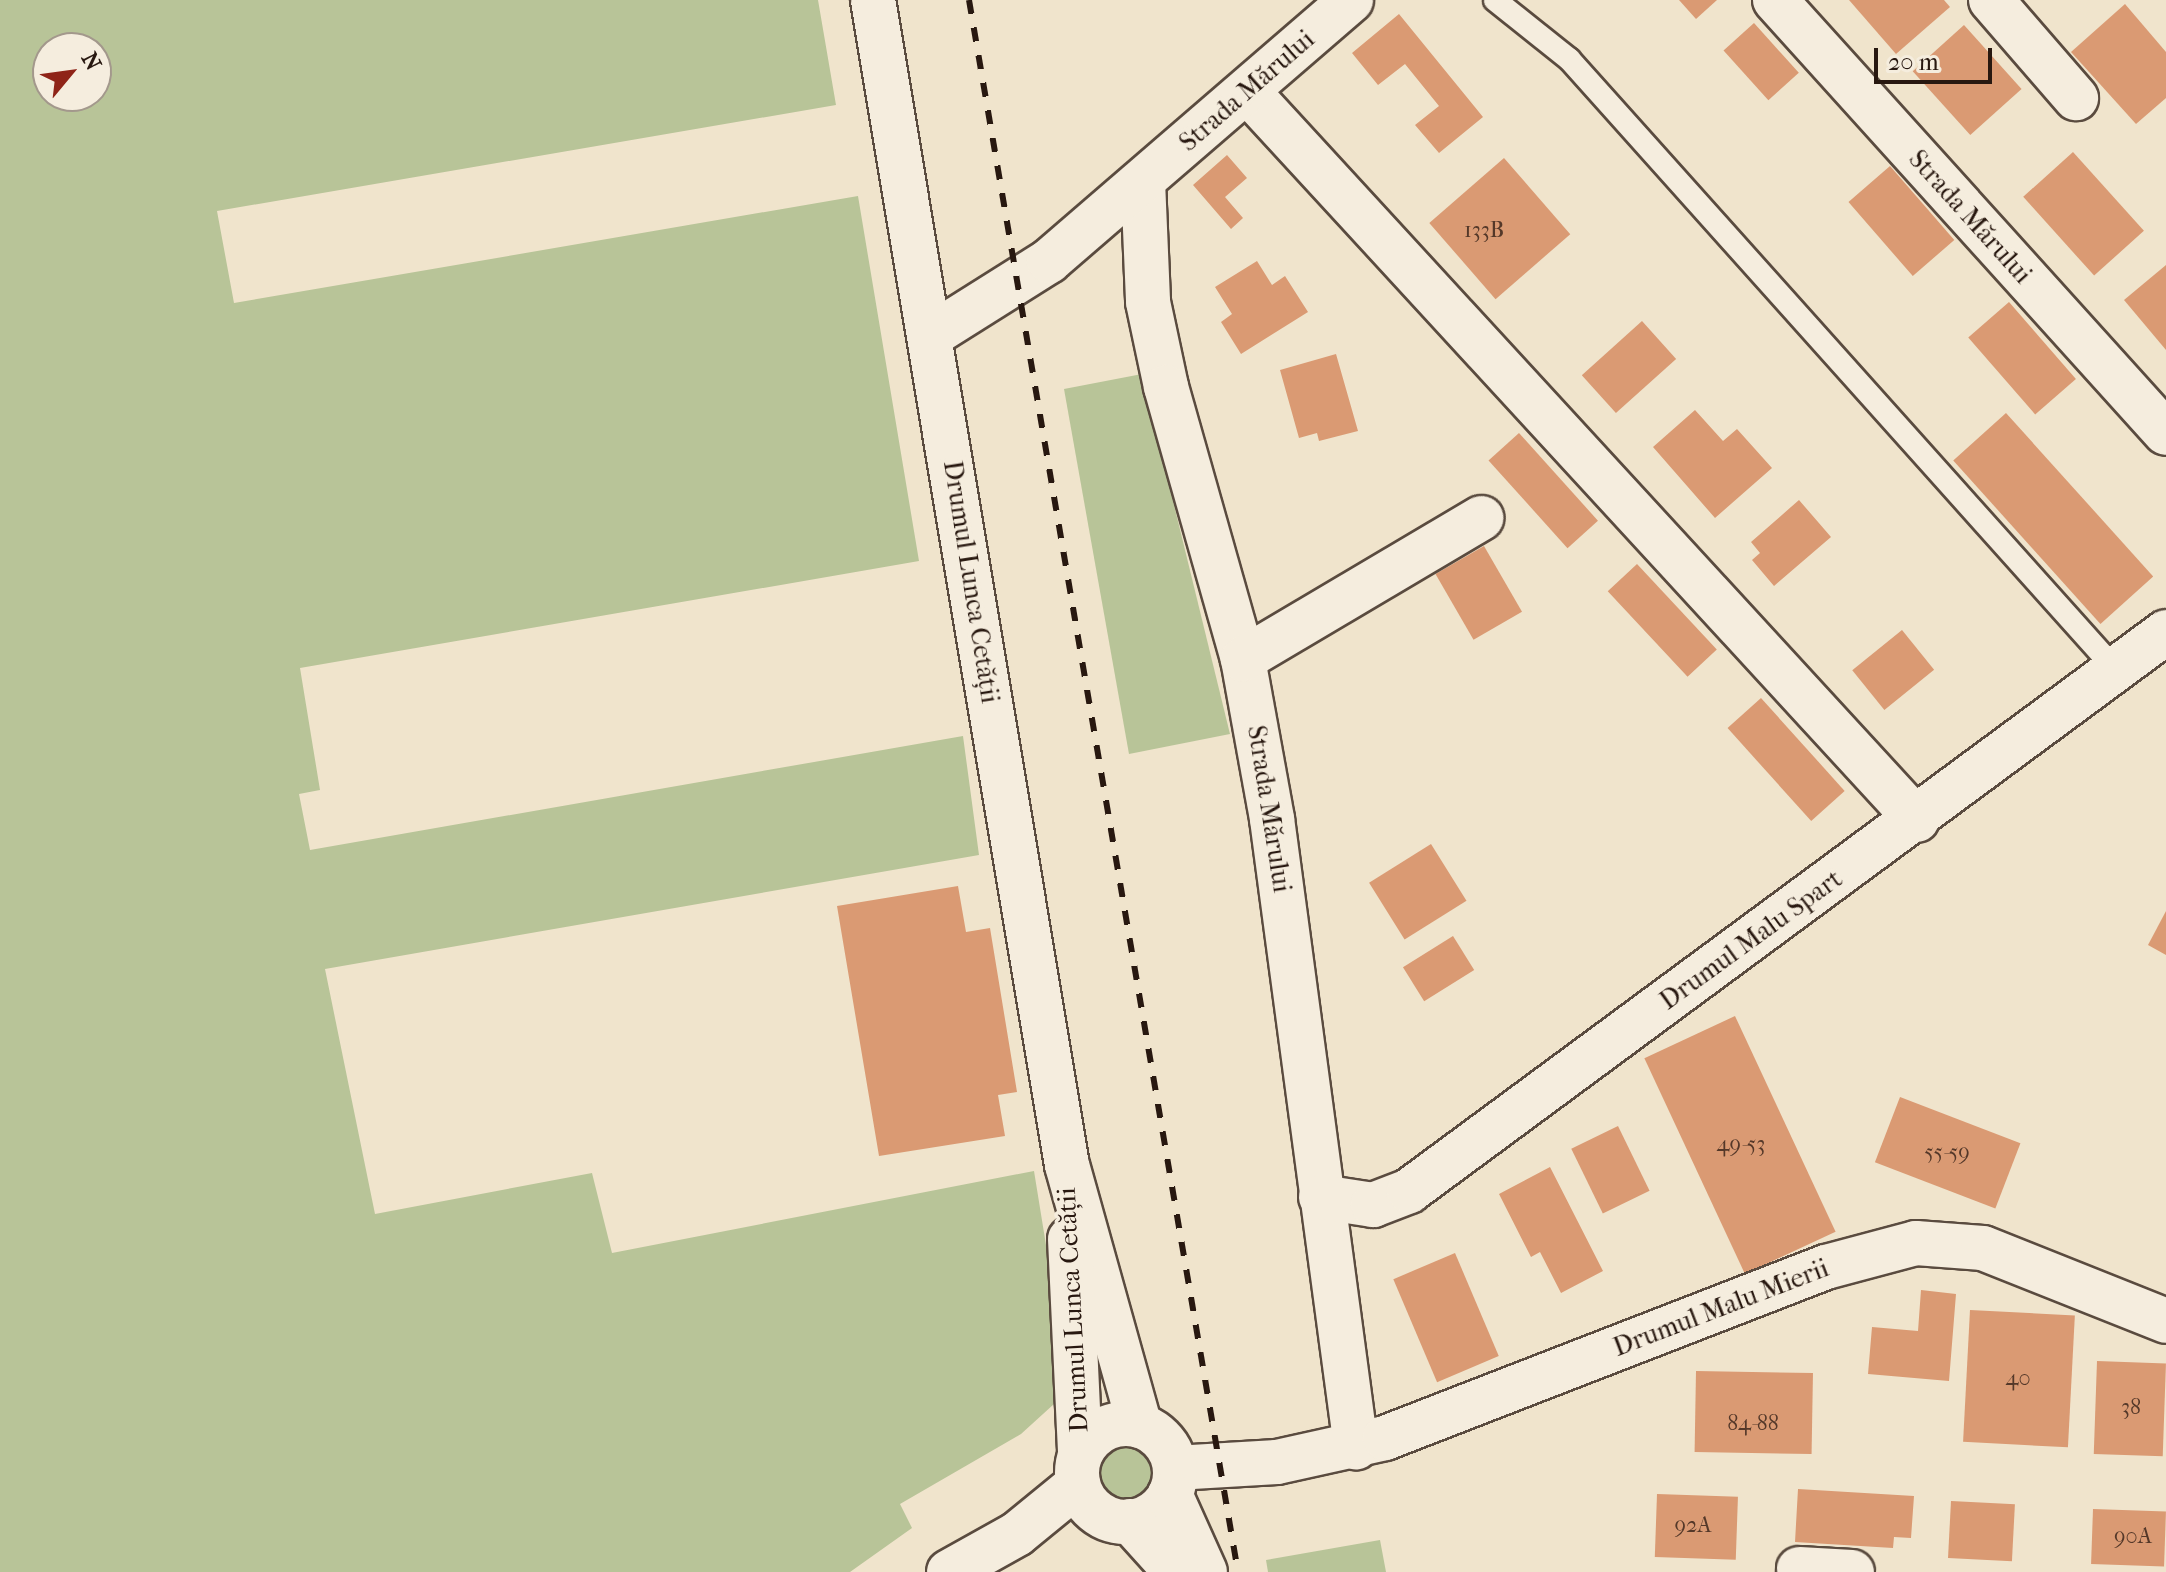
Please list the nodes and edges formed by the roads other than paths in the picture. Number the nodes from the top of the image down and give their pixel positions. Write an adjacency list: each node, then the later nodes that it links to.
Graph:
1 (873, 0): 9 (street, Drumul Lunca Cetății)
2 (1351, 0): 6 (street, Strada Mărului)
3 (1495, 0): 14 (lane)
4 (1775, 0): 10 (street, Strada Mărului)
5 (1991, 0): 7 (street)
6 (1247, 91): 8 (street, Strada Mărului); 15 (street)
7 (2076, 98)
8 (1143, 181): 9 (street, Strada Mărului); 13 (street, Strada Mărului)
9 (930, 336): 16 (street, Drumul Lunca Cetății)
10 (2166, 433)
11 (1481, 518): 13 (street)
12 (2166, 632): 14 (street, Drumul Malu Spart)
13 (1243, 659): 17 (street, Strada Mărului)
14 (2116, 670): 15 (street, Drumul Malu Spart)
15 (1917, 820): 17 (street, Drumul Malu Spart)
16 (1067, 1165): 19 (street, Drumul Lunca Cetății); 22 (street, Drumul Lunca Cetății)
17 (1321, 1197): 20 (street, Strada Mărului)
18 (2166, 1321): 20 (street, Drumul Malu Mierii)
19 (1140, 1426): 21 (street); 22 (street)
20 (1356, 1447): 21 (street, Drumul Malu Mierii)
21 (1172, 1481): 22 (street); 26 (street)
22 (1095, 1492): 24 (street); 25 (street)
23 (1799, 1569): 27 (street)
24 (949, 1572)
25 (1176, 1572)
26 (1205, 1572)
27 (1852, 1572)

